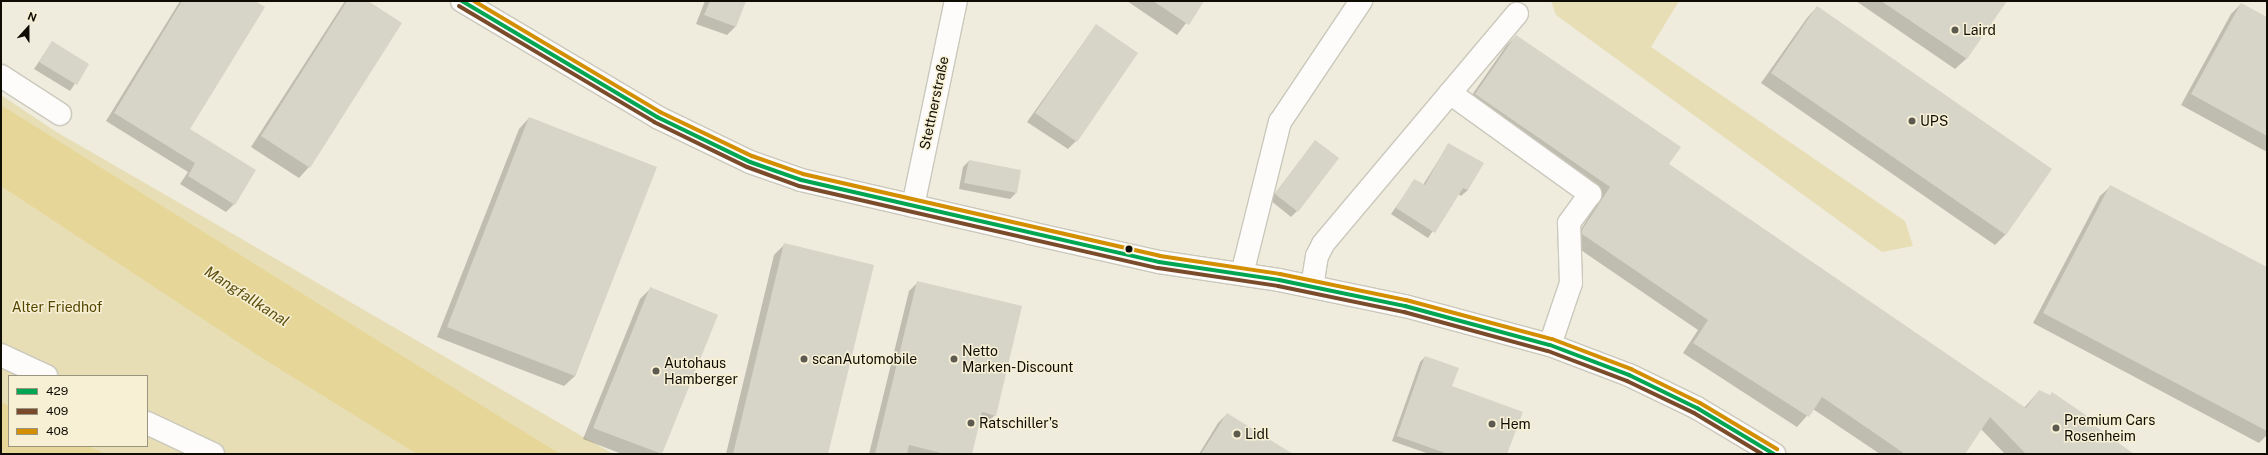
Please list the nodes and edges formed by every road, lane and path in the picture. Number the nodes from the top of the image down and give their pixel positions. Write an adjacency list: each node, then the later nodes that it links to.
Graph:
1 (462, 1): 8 (street)
2 (956, 1): 8 (street, Stettnerstraße)
3 (1361, 1): 9 (street)
4 (1517, 14): 6 (street)
5 (1, 76): 7 (street)
6 (1450, 93): 10 (street); 11 (street)
7 (60, 114)
8 (913, 206): 9 (street)
9 (1242, 274): 10 (street)
10 (1312, 287): 11 (street)
11 (1550, 345): 16 (street)
12 (1, 355): 13 (street)
13 (44, 375)
14 (148, 423): 15 (street)
15 (213, 454)
16 (1774, 454)

